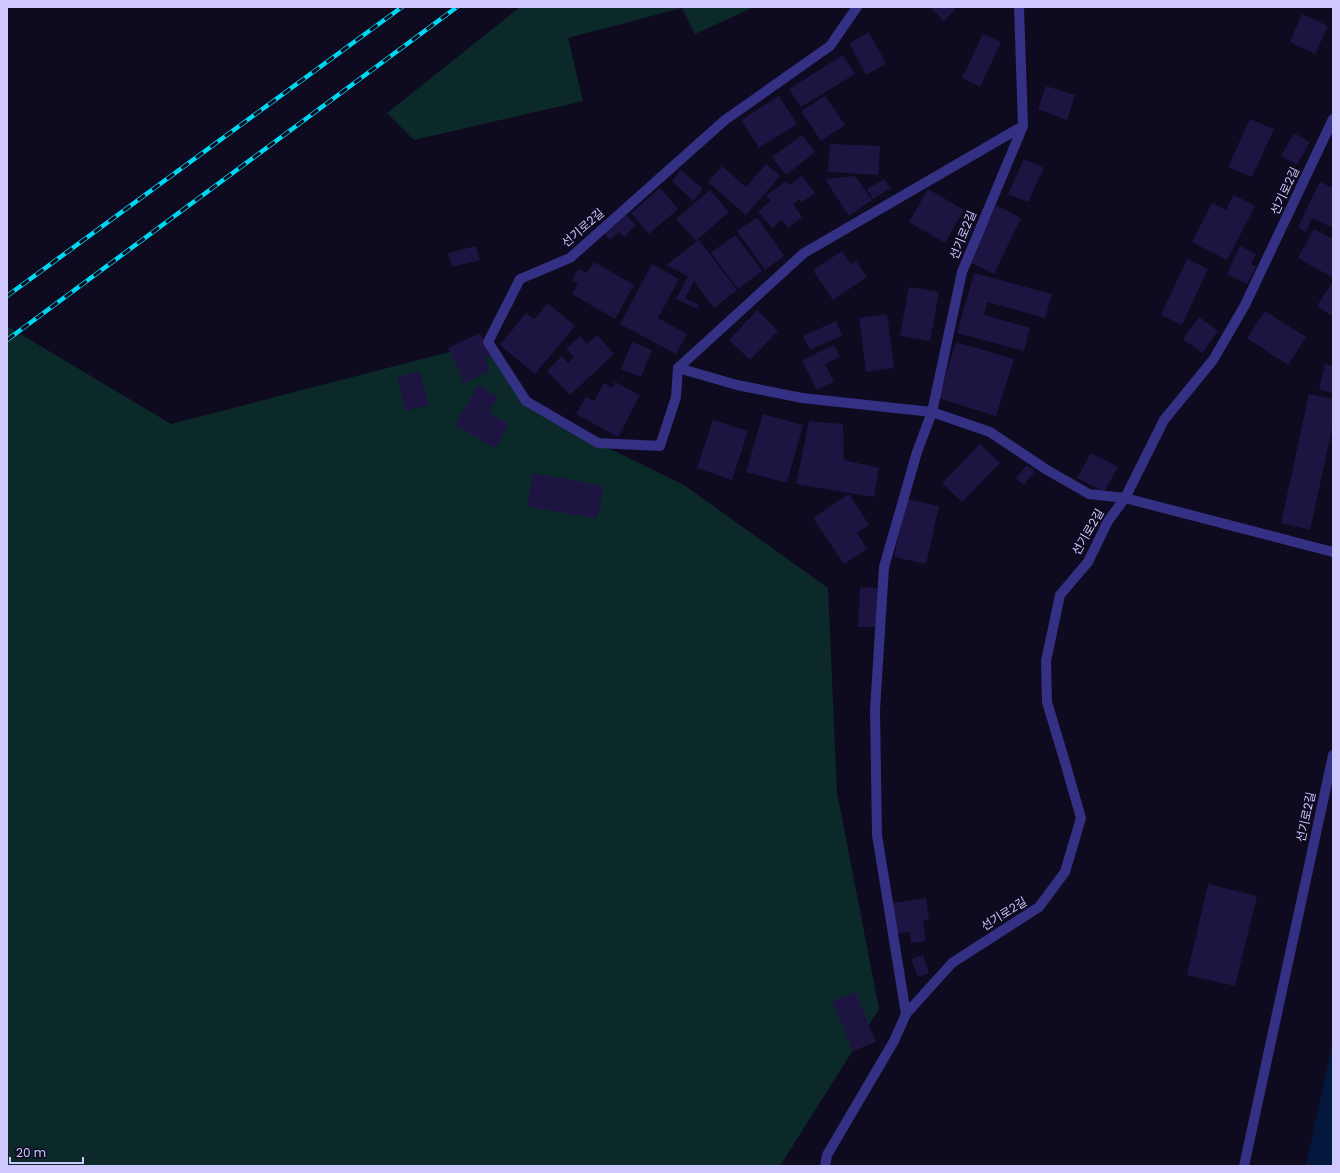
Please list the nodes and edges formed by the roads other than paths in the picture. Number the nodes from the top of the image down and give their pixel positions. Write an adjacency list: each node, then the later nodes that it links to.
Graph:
1 (857, 7): 5 (street, 선기로2길)
2 (1019, 7): 4 (street, 선기로2길)
3 (1333, 119): 7 (street, 선기로2길)
4 (1023, 126): 5 (street); 6 (street, 선기로2길)
5 (678, 368): 6 (street)
6 (932, 412): 7 (street); 10 (street, 선기로2길)
7 (1125, 498): 8 (street); 10 (street, 선기로2길)
8 (1333, 552)
9 (1333, 755): 12 (street, 선기로2길)
10 (906, 1014): 11 (street, 선기로2길)
11 (825, 1166)
12 (1244, 1166)

